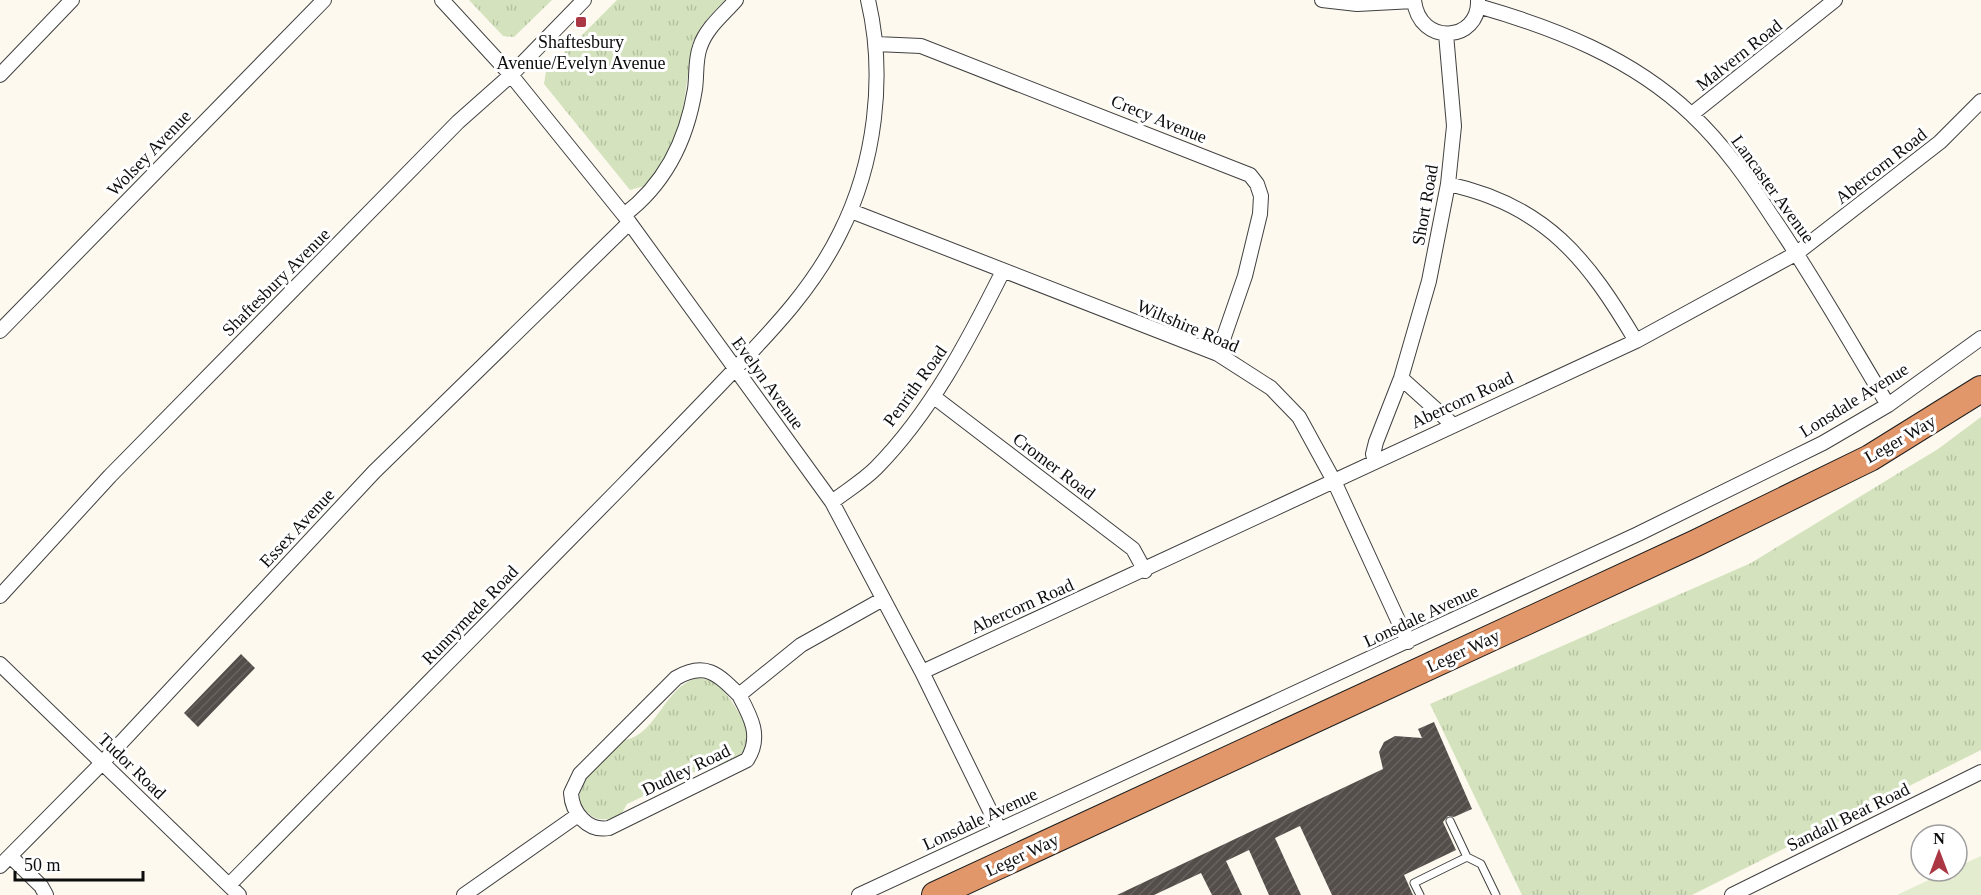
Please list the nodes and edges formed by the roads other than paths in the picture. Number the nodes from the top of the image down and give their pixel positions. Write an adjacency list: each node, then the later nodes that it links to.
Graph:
1 (72, 0): 13 (street)
2 (324, 0): 22 (street, Wolsey Avenue)
3 (442, 0): 14 (street, Evelyn Avenue)
4 (584, 0): 14 (street, Shaftesbury Avenue)
5 (736, 0): 19 (street, Essex Avenue)
6 (868, 0): 12 (street, Runnymede Road)
7 (1322, 0): 9 (street)
8 (1835, 0): 16 (street, Malvern Road)
9 (1414, 1): 11 (street)
10 (1478, 3): 11 (street); 16 (street, Lancaster Avenue)
11 (1446, 34): 17 (street, Short Road)
12 (876, 44): 18 (street, Runnymede Road); 25 (street, Crecy Avenue)
13 (0, 75)
14 (511, 75): 19 (street, Evelyn Avenue); 36 (street, Shaftesbury Avenue)
15 (1981, 101): 20 (street, Abercorn Road)
16 (1692, 114): 20 (street, Lancaster Avenue)
17 (1448, 184): 24 (street); 27 (street, Short Road)
18 (851, 211): 21 (street, Wiltshire Road); 26 (street, Runnymede Road)
19 (626, 219): 26 (street, Evelyn Avenue); 42 (street, Essex Avenue)
20 (1797, 253): 24 (street, Abercorn Road); 30 (street, Lancaster Avenue)
21 (1003, 271): 25 (street, Wiltshire Road); 29 (street, Penrith Road)
22 (0, 331)
23 (1981, 338): 30 (street, Lonsdale Avenue)
24 (1636, 341): 31 (street, Abercorn Road)
25 (1218, 354): 33 (street, Wiltshire Road)
26 (735, 368): 34 (street, Evelyn Avenue); 49 (street, Runnymede Road)
27 (1401, 378): 31 (street); 32 (street, Short Road)
28 (1981, 389): 53 (highway, Leger Way)
29 (933, 397): 34 (street, Penrith Road); 35 (street, Cromer Road)
30 (1888, 405): 38 (street, Lonsdale Avenue)
31 (1452, 424): 32 (street, Abercorn Road)
32 (1376, 462): 33 (street, Abercorn Road)
33 (1334, 481): 35 (street, Abercorn Road); 38 (street, Wiltshire Road)
34 (832, 502): 37 (street, Evelyn Avenue)
35 (1145, 571): 40 (street, Abercorn Road)
36 (0, 596)
37 (883, 599): 40 (street, Evelyn Avenue); 41 (street)
38 (1408, 642): 46 (street, Lonsdale Avenue)
39 (0, 664): 42 (street, Tudor Road)
40 (922, 672): 46 (street, Evelyn Avenue)
41 (739, 695): 44 (street, Dudley Road); 44 (street, Dudley Road)
42 (103, 762): 48 (street, Essex Avenue); 49 (street, Tudor Road)
43 (1981, 772): 56 (street, Sandall Beat Road)
44 (578, 815): 51 (street)
45 (1450, 820): 47 (lane)
46 (999, 829): 52 (street, Lonsdale Avenue)
47 (1467, 857): 54 (lane); 55 (lane)
48 (5, 861): 50 (street)
49 (234, 890)
50 (46, 895)
51 (464, 895)
52 (859, 895)
53 (935, 895)
54 (1420, 895)
55 (1496, 895)
56 (1732, 895)

